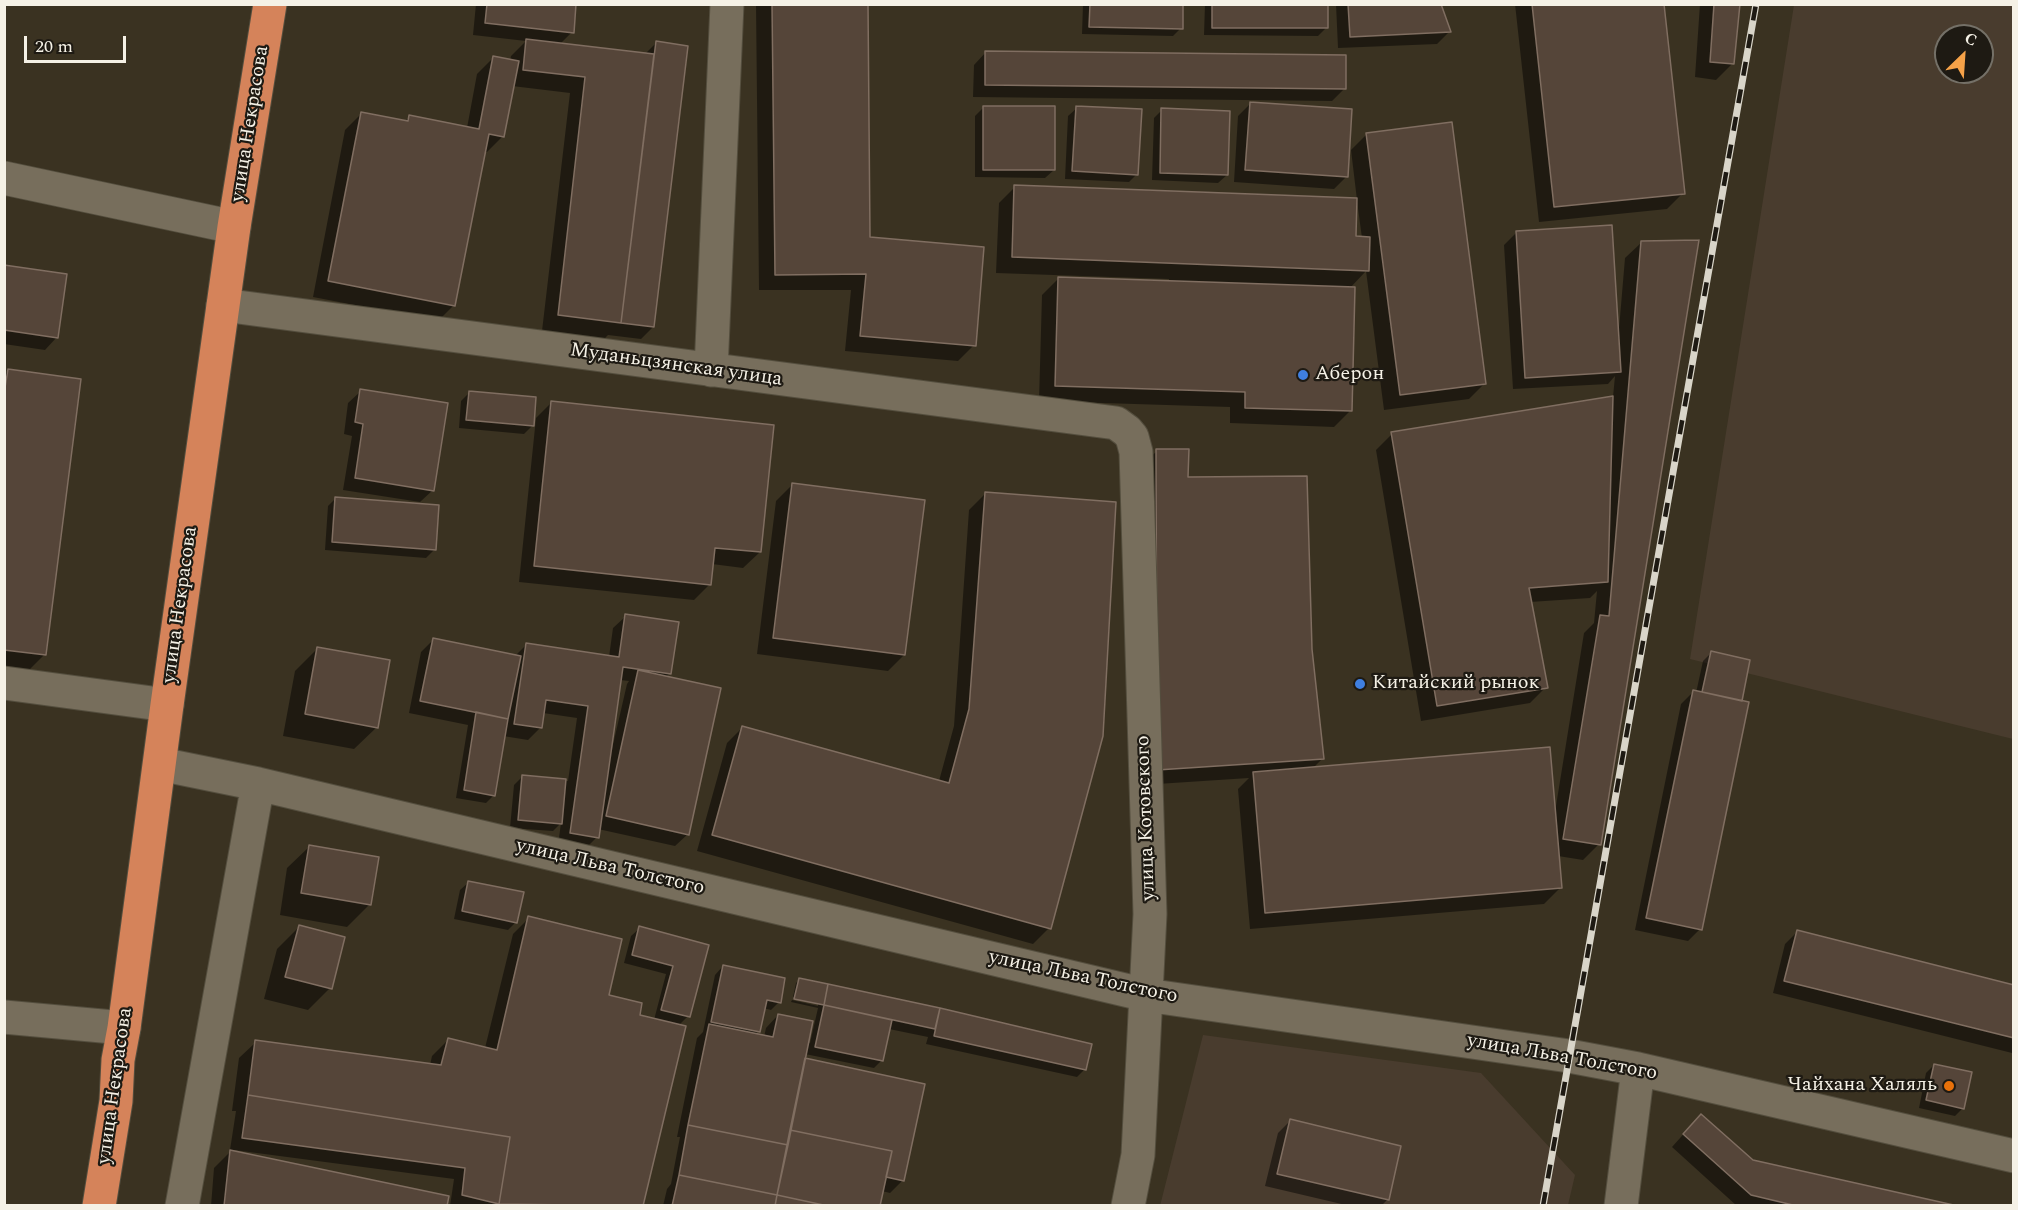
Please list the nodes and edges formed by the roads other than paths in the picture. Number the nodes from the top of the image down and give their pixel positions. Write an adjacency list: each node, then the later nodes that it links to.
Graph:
1 (270, 4): 4 (highway, улица Некрасова)
2 (727, 4): 6 (street)
3 (4, 178): 4 (street)
4 (234, 226): 5 (highway, улица Некрасова)
5 (223, 305): 6 (street, Муданьцзянская улица); 9 (highway, улица Некрасова)
6 (711, 370): 7 (street, Муданьцзянская улица)
7 (1127, 431): 12 (street, улица Котовского)
8 (4, 683): 9 (street)
9 (167, 705): 10 (highway, улица Некрасова)
10 (160, 764): 11 (street, улица Льва Толстого); 14 (highway, улица Некрасова)
11 (258, 784): 12 (street, улица Льва Толстого); 18 (street)
12 (1146, 995): 15 (street, улица Льва Толстого); 19 (street, улица Котовского)
13 (4, 1017): 14 (street)
14 (124, 1028): 17 (highway, улица Некрасова)
15 (1638, 1069): 16 (street, улица Льва Толстого); 20 (street)
16 (2013, 1155)
17 (99, 1206)
18 (182, 1206)
19 (1128, 1206)
20 (1621, 1206)

